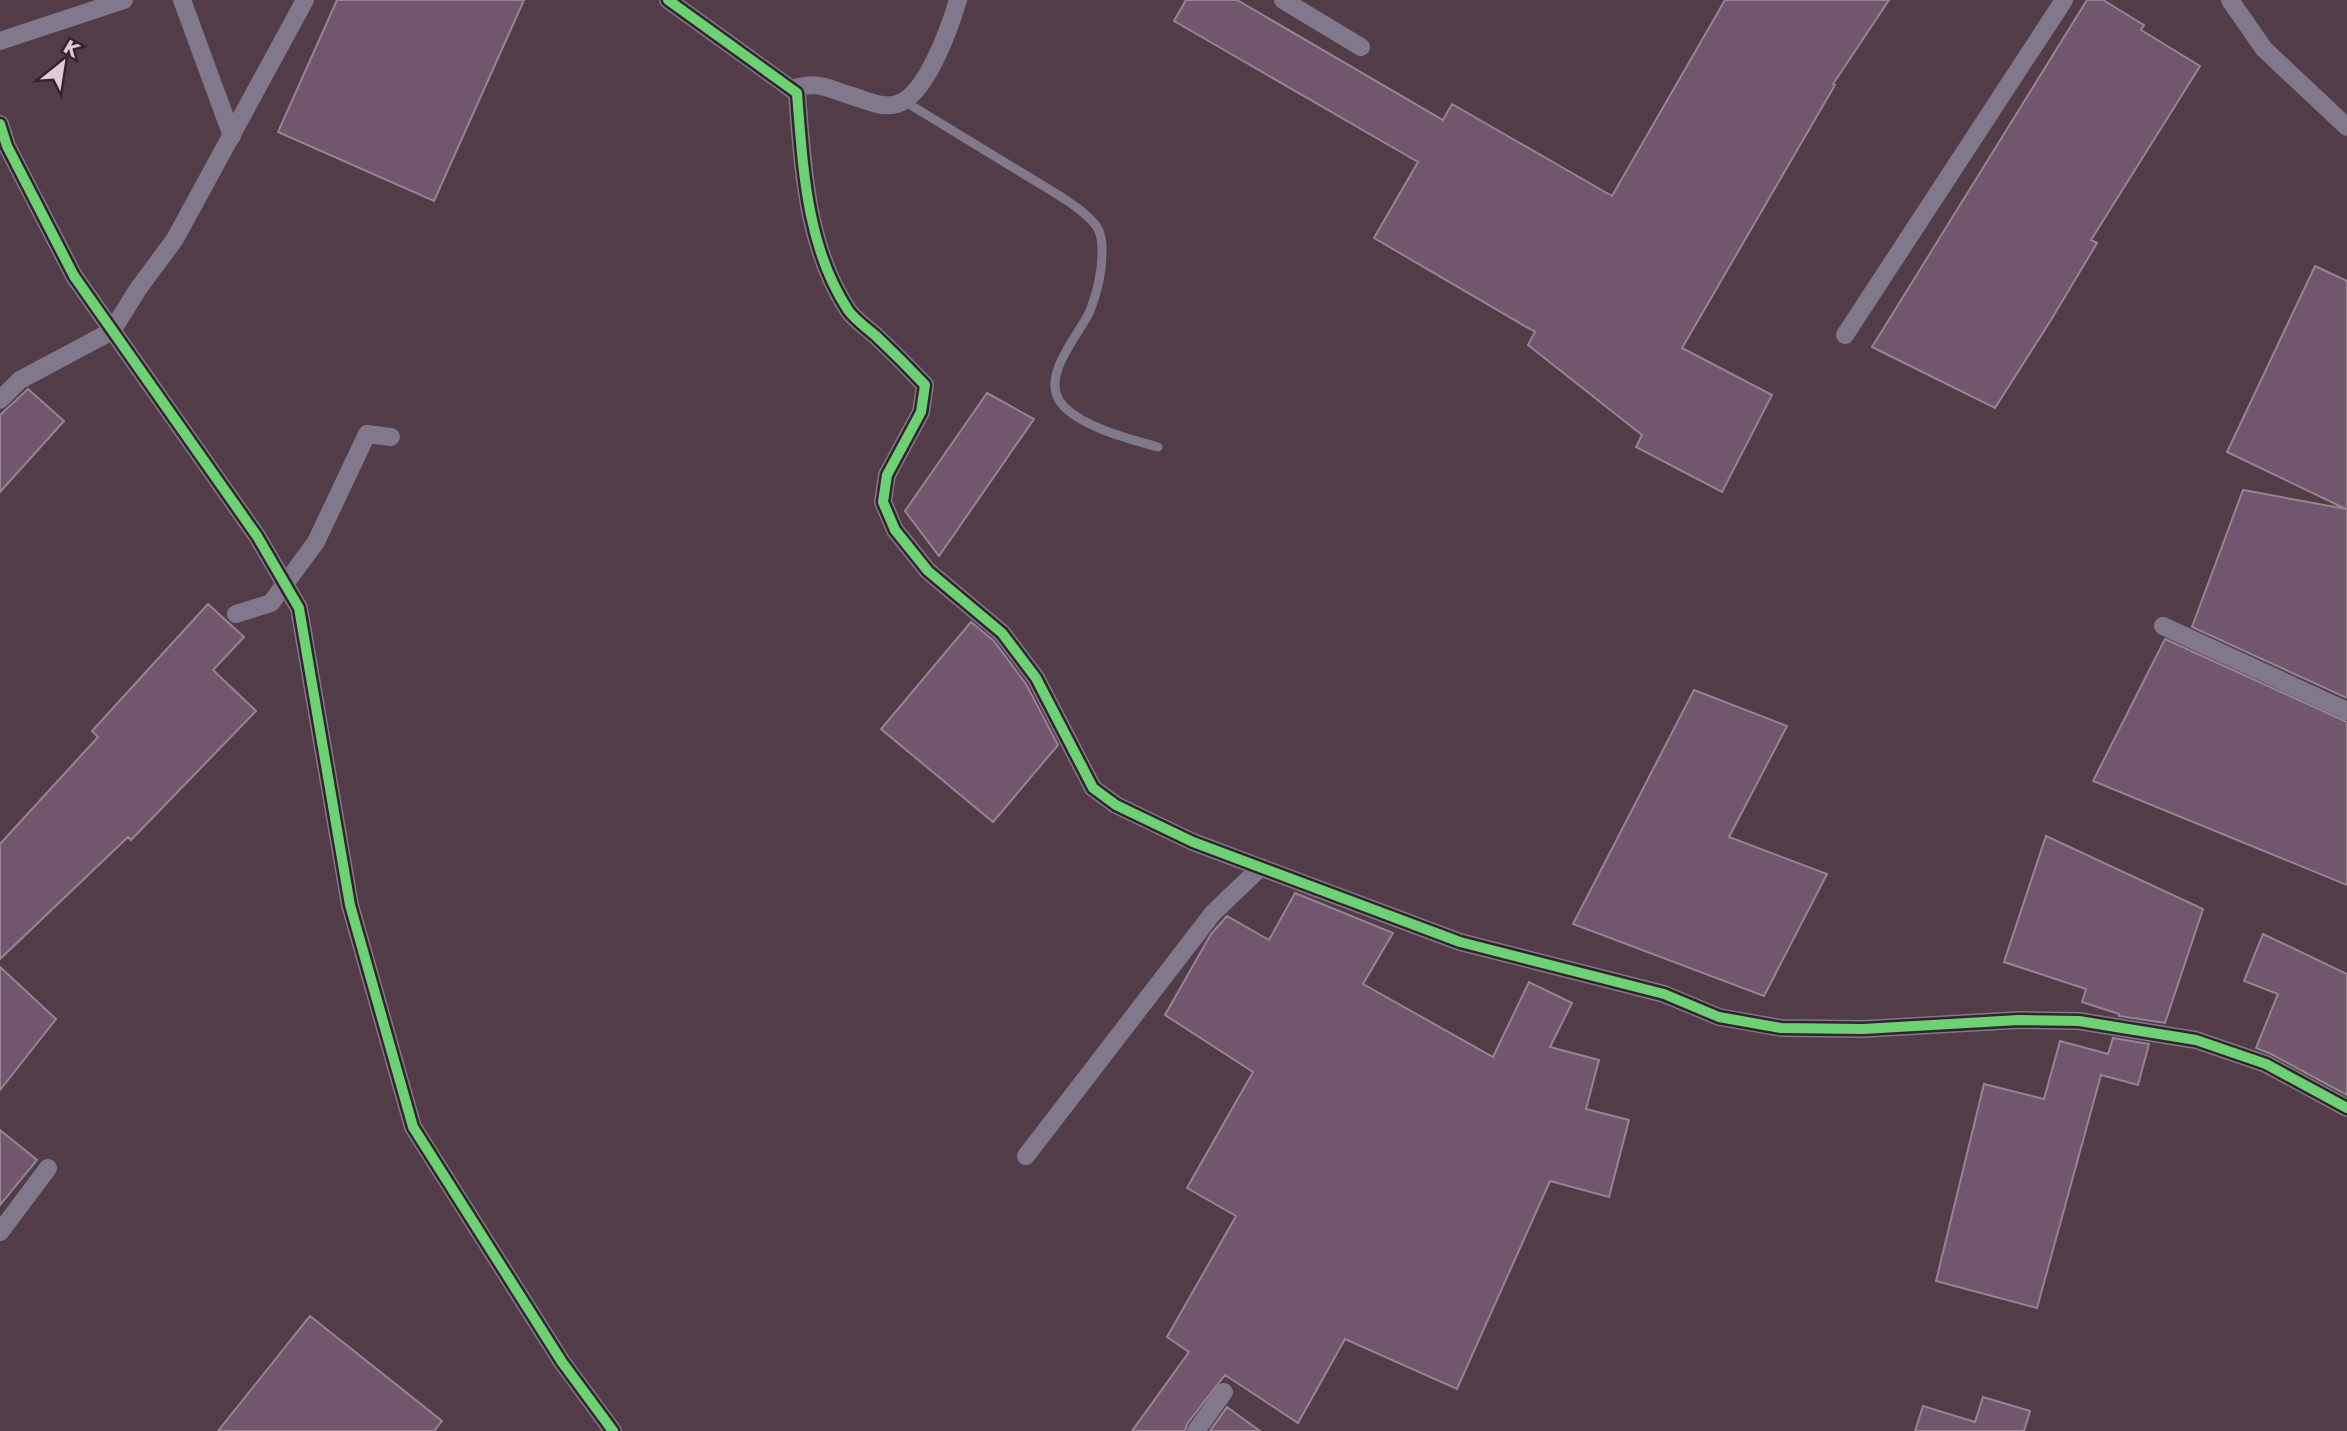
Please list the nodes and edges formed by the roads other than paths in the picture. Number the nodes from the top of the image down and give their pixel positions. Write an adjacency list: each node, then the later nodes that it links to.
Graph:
1 (124, 0): 9 (street)
2 (182, 0): 15 (street)
3 (305, 0): 15 (street)
4 (668, 0): 11 (street)
5 (958, 0): 12 (street)
6 (1283, 0): 10 (street)
7 (2064, 0): 17 (street)
8 (2231, 0): 14 (street)
9 (0, 41)
10 (1361, 47)
11 (792, 89): 12 (street); 25 (street)
12 (903, 100): 20 (lane)
13 (0, 124): 16 (street)
14 (2347, 127)
15 (232, 136): 16 (street)
16 (112, 331): 18 (street); 21 (street)
17 (1845, 335)
18 (0, 400)
19 (391, 437): 21 (street)
20 (1158, 447)
21 (285, 583): 22 (street); 31 (street)
22 (236, 614)
23 (2163, 626): 24 (street)
24 (2347, 710)
25 (1261, 867): 26 (street); 27 (street)
26 (2347, 1108)
27 (1026, 1156)
28 (48, 1168): 29 (street)
29 (0, 1232)
30 (1224, 1392): 32 (street)
31 (612, 1431)
32 (1196, 1431)

